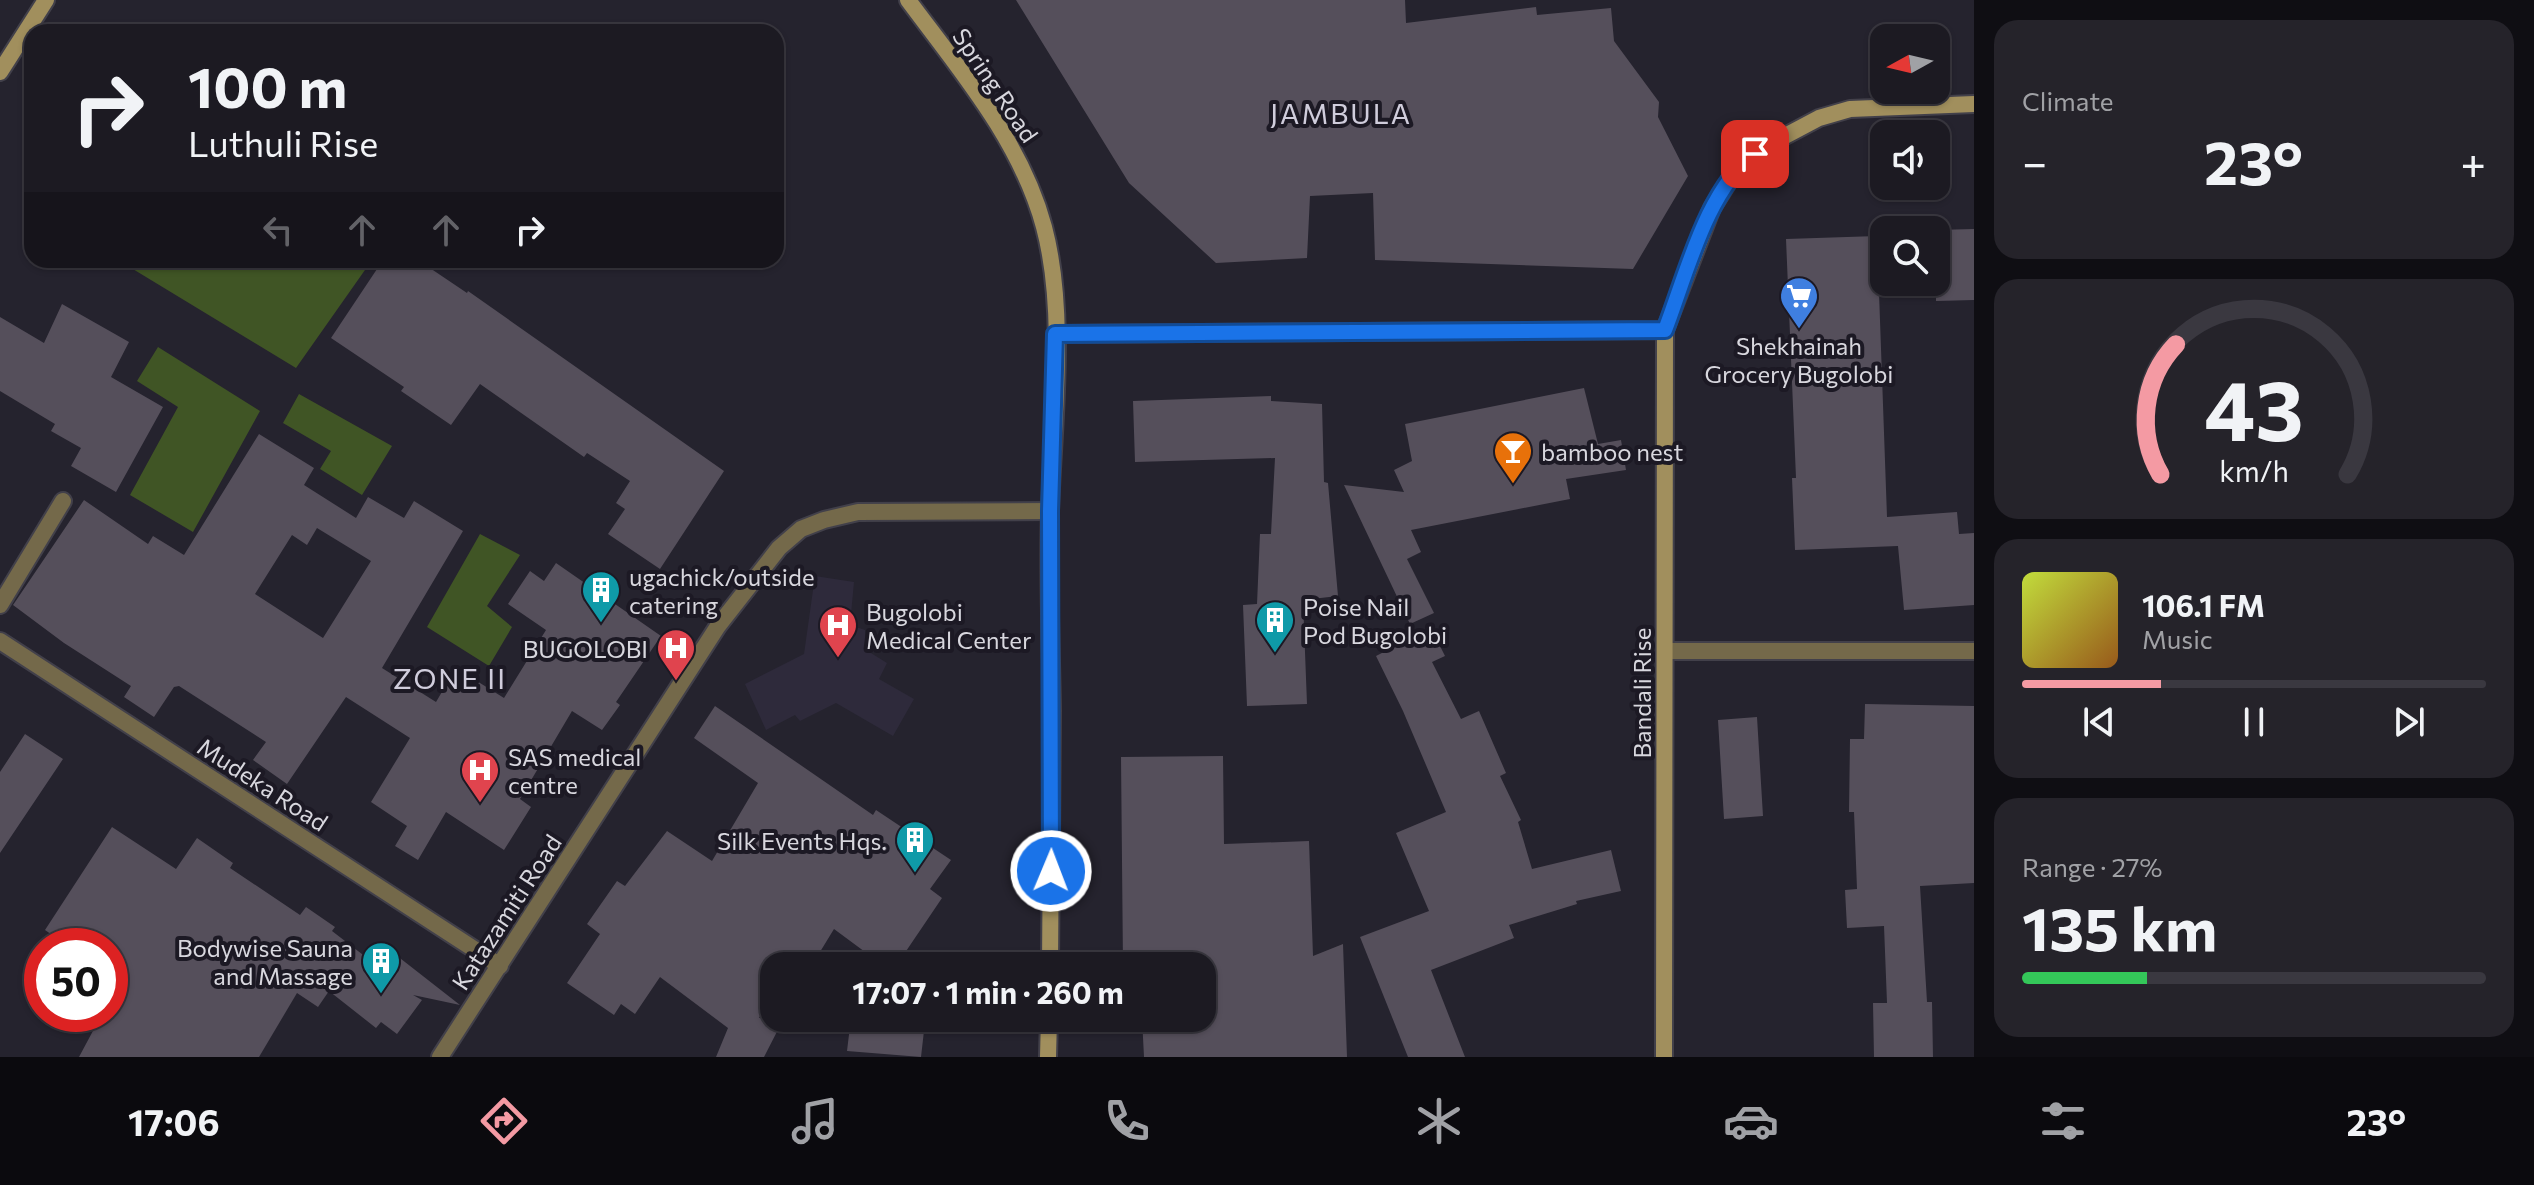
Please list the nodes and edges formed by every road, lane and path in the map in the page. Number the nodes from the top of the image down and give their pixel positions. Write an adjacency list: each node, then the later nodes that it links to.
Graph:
1 (46, 0): 3 (street)
2 (908, 0): 8 (street, Spring Road)
3 (31, 24)
4 (24, 34): 5 (street)
5 (0, 72)
6 (1974, 104): 7 (street)
7 (1665, 330): 8 (street); 13 (street, Bandali Rise)
8 (1055, 334): 10 (street, Spring Road)
9 (63, 501): 11 (street)
10 (1050, 511): 15 (street, Spring Road); 16 (street, Katazamiti Road)
11 (0, 605)
12 (0, 641): 16 (street, Mudeka Road)
13 (1665, 651): 14 (street); 20 (street, Bandali Rise)
14 (1974, 651)
15 (1050, 952)
16 (500, 966): 18 (street, Katazamiti Road)
17 (1049, 1032): 19 (street)
18 (440, 1057)
19 (1048, 1057)
20 (1664, 1057)

